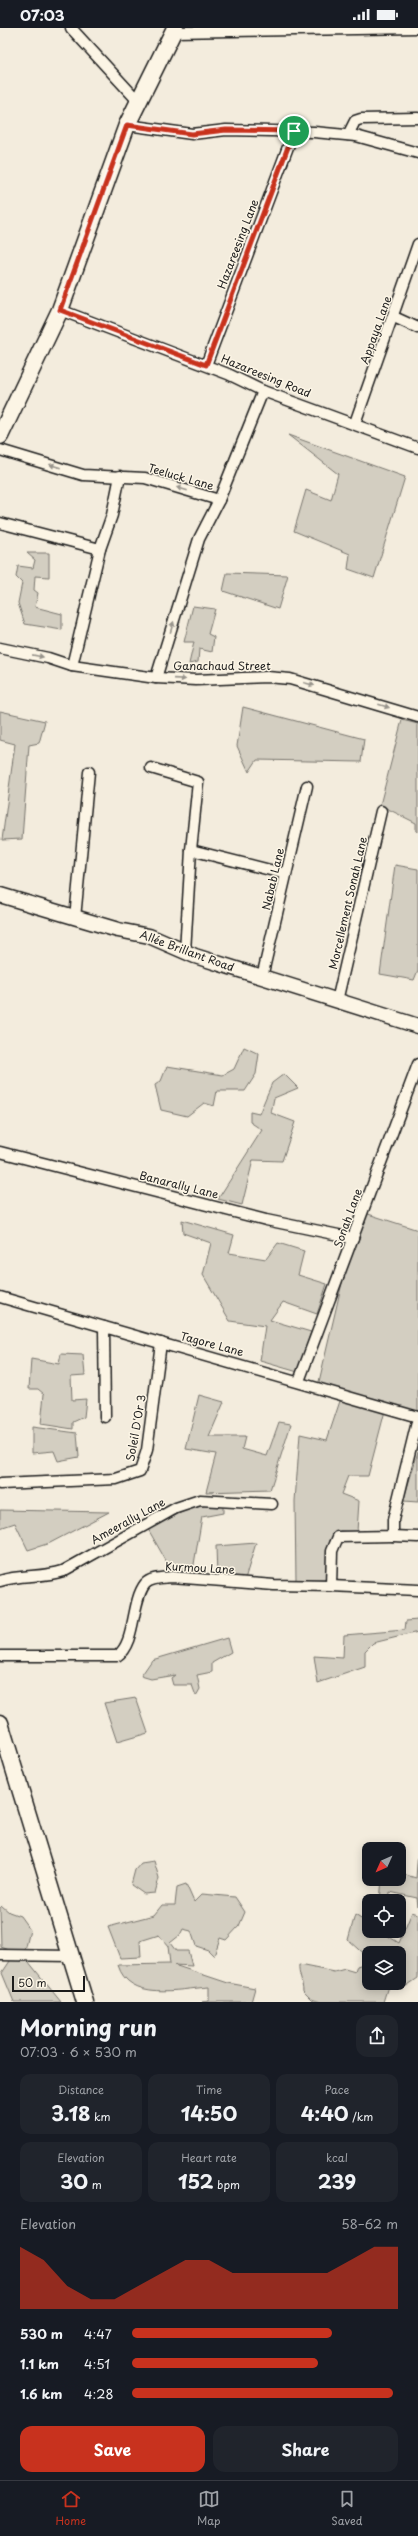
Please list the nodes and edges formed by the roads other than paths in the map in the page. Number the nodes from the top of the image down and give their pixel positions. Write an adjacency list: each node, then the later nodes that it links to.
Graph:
1 (71, 28): 5 (street)
2 (404, 28): 3 (street); 4 (street)
3 (418, 28)
4 (174, 30): 5 (main road)
5 (138, 101): 7 (main road)
6 (418, 118): 9 (street)
7 (127, 125): 8 (street); 12 (main road)
8 (294, 131): 9 (street); 15 (street, Hazareesing Lane)
9 (348, 135): 10 (street)
10 (418, 153)
11 (418, 244): 13 (street, Appaya Lane)
12 (60, 310): 15 (street, Hazareesing Road); 18 (main road)
13 (394, 317): 14 (street); 17 (street, Appaya Lane)
14 (418, 328)
15 (206, 365): 16 (street, Hazareesing Road)
16 (263, 391): 17 (street, Hazareesing Road); 22 (street)
17 (355, 423): 19 (street, Hazareesing Road)
18 (0, 436)
19 (418, 448)
20 (0, 450): 21 (street, Teeluck Lane, one-way to 20)
21 (120, 476): 22 (street, Teeluck Lane, one-way to 21); 24 (street)
22 (219, 500): 27 (street, Teeluck Lane, one-way to 22)
23 (0, 523): 24 (street)
24 (100, 549): 26 (street)
25 (0, 648): 26 (street, Ganachaud Street, one-way to 26)
26 (72, 666): 27 (street, Ganachaud Street)
27 (156, 678): 28 (street, Ganachaud Street, one-way to 28)
28 (418, 716)
29 (151, 768): 33 (street)
30 (89, 772): 36 (street)
31 (307, 786): 34 (street, Nabab Lane)
32 (382, 811): 39 (street, Morcellement Sonah Lane)
33 (190, 850): 34 (street); 37 (street)
34 (286, 874): 38 (street, Nabab Lane)
35 (0, 895): 36 (main road, Allée Brillant Road)
36 (75, 918): 37 (main road, Allée Brillant Road)
37 (185, 952): 38 (main road, Allée Brillant Road)
38 (262, 977): 39 (main road, Allée Brillant Road)
39 (337, 1001): 40 (main road, Allée Brillant Road)
40 (418, 1026)
41 (418, 1064): 43 (street, Sonah Lane)
42 (0, 1152): 43 (street, Banarally Lane)
43 (353, 1238): 47 (street, Sonah Lane)
44 (0, 1297): 45 (street, Tagore Lane)
45 (104, 1327): 46 (street, Tagore Lane); 48 (street)
46 (161, 1343): 47 (street, Tagore Lane); 50 (street, Soleil D'Or 3)
47 (299, 1381): 49 (street, Tagore Lane)
48 (105, 1417)
49 (418, 1417): 52 (street)
50 (0, 1484)
51 (272, 1504): 54 (street, Ameerally Lane)
52 (393, 1536): 53 (street); 55 (street)
53 (418, 1537)
54 (0, 1581)
55 (331, 1586): 56 (street, Kurmou Lane); 57 (street, Kurmou Lane)
56 (418, 1590)
57 (0, 1656)
58 (0, 1723): 60 (main road)
59 (0, 1956): 60 (street)
60 (71, 1956): 61 (main road)
61 (85, 2002)

